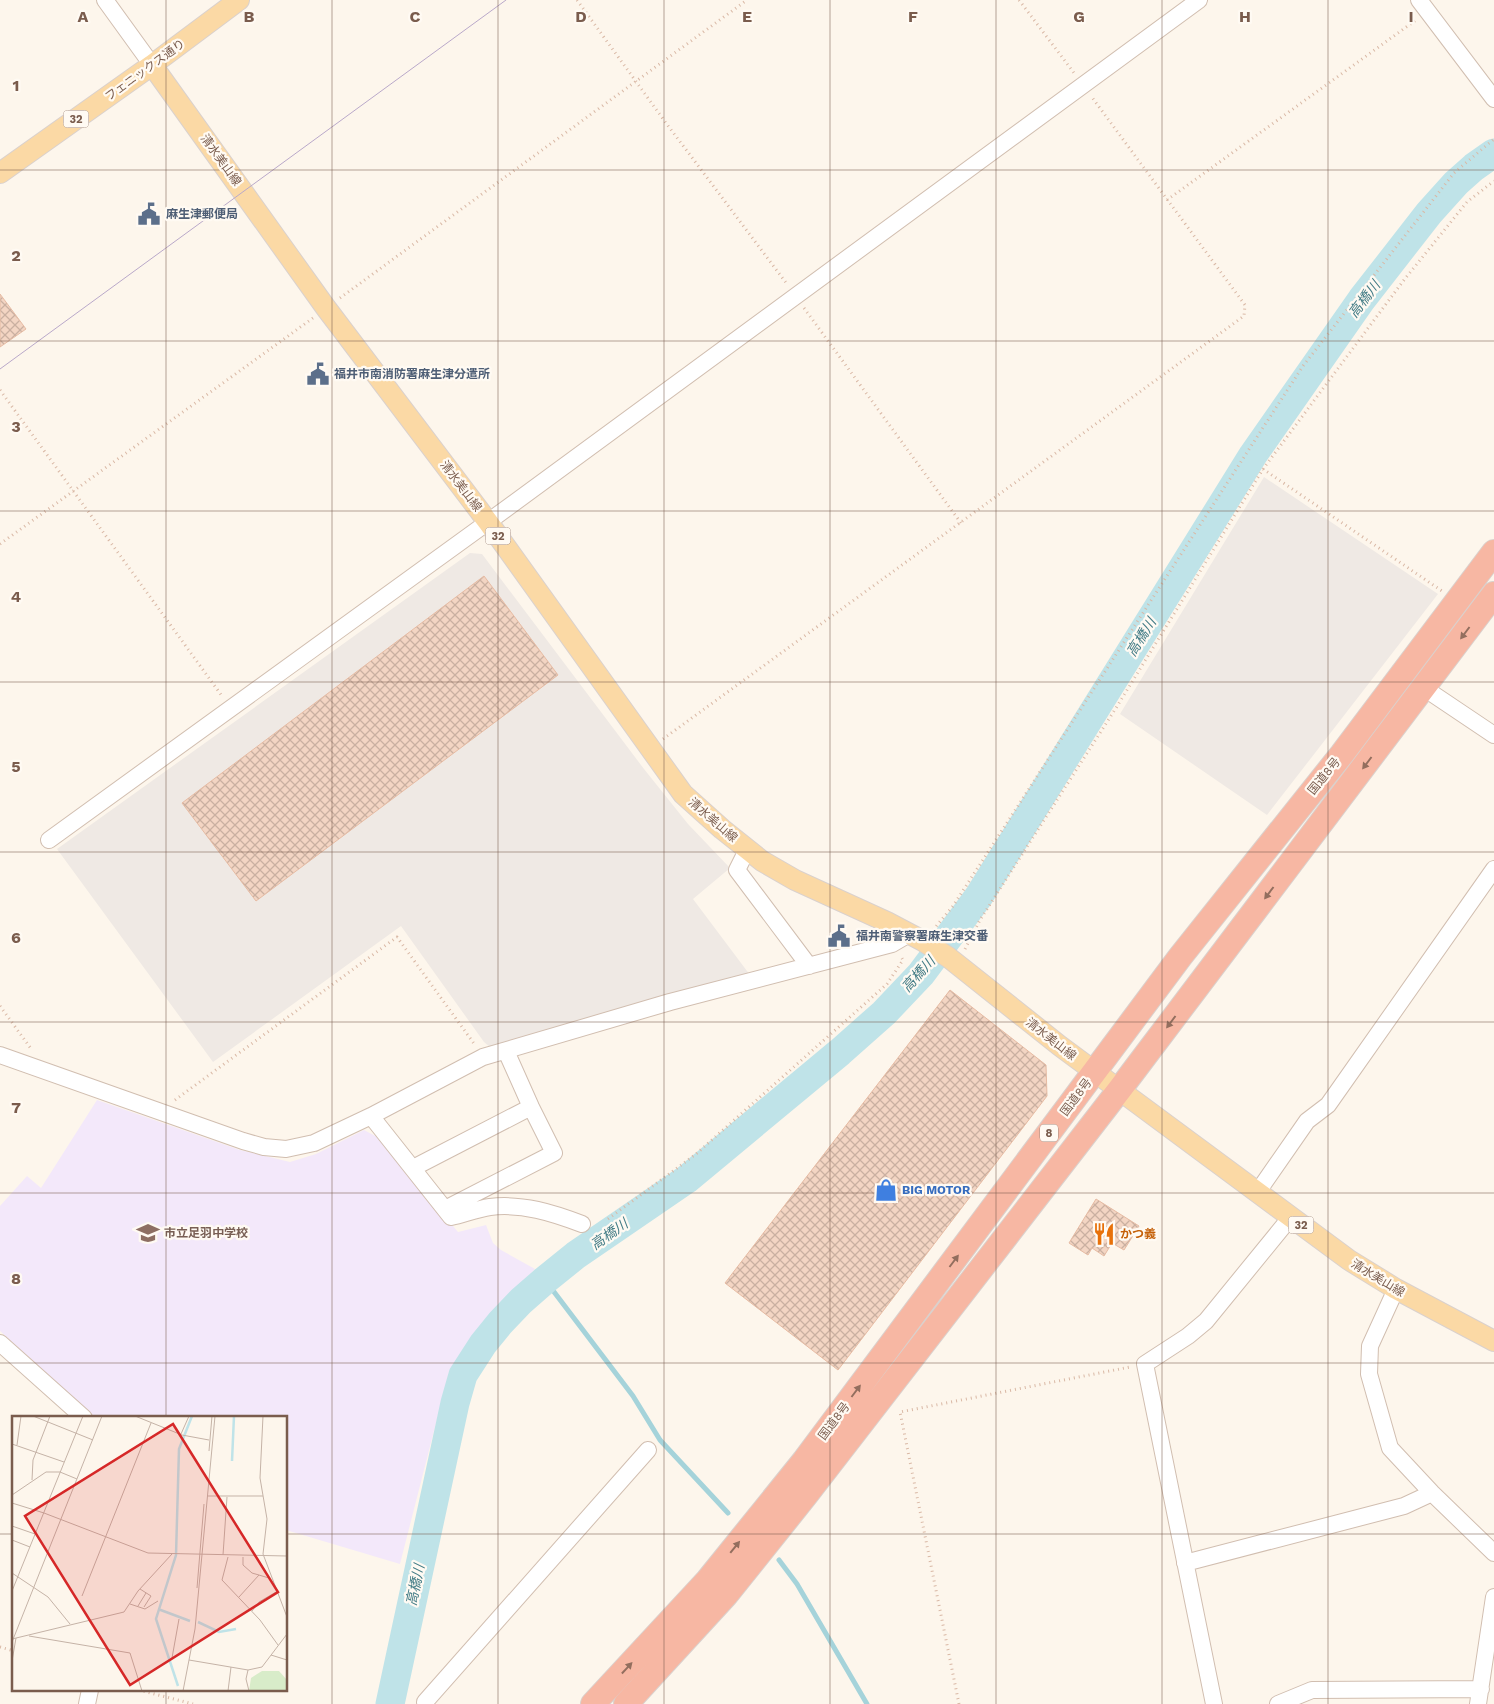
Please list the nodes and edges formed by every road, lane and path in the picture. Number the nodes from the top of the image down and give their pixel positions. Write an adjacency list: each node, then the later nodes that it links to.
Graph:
1 (105, 0): 8 (street)
2 (240, 0): 8 (main road, フェニックス通り)
3 (577, 0): 9 (path)
4 (747, 0): 9 (path)
5 (1019, 0): 10 (path)
6 (1199, 0): 10 (street)
7 (1424, 6): 11 (street); 15 (path)
8 (152, 65): 13 (main road, フェニックス通り / 32); 17 (main road, 清水美山線 / 32)
9 (636, 82): 16 (path); 17 (path)
10 (1083, 86): 15 (path); 16 (street)
11 (1492, 92)
12 (1494, 139): 34 (path)
13 (0, 173)
14 (1494, 181): 19 (path)
15 (1167, 200): 22 (path)
16 (796, 296): 21 (street); 22 (path)
17 (326, 308): 20 (path); 21 (main road, 清水美山線 / 32)
18 (0, 390): 20 (path)
19 (1263, 469): 26 (path); 35 (path)
20 (73, 490): 23 (path); 28 (path)
21 (488, 522): 28 (street); 30 (main road, 清水美山線 / 32)
22 (961, 523): 30 (path)
23 (0, 544)
24 (1494, 552): 26 (highway, 国道8号 / 8)
25 (1494, 594): 27 (highway, 国道8号 / 8, one-way to 27)
26 (1457, 601): 42 (highway, 国道8号 / 8)
27 (1424, 688): 29 (street); 43 (highway, 国道8号 / 8, one-way to 43)
28 (231, 708): 31 (street)
29 (1494, 736)
30 (651, 748): 32 (main road, 清水美山線 / 32)
31 (49, 840)
32 (747, 850): 34 (main road, 清水美山線 / 32); 36 (street)
33 (1494, 869): 48 (street)
34 (908, 940): 35 (main road, 清水美山線 / 32); 36 (street); 51 (path)
35 (953, 961): 42 (main road, 清水美山線 / 32)
36 (809, 966): 38 (street)
37 (0, 1006): 41 (path)
38 (506, 1051): 40 (street); 44 (street)
39 (0, 1055): 41 (street)
40 (483, 1057): 45 (path); 46 (street)
41 (36, 1067): 45 (street)
42 (1095, 1071): 43 (main road, 清水美山線 / 32); 67 (highway, 国道8号 / 8, one-way to 42)
43 (1120, 1090): 48 (main road, 清水美山線 / 32); 68 (highway, 国道8号 / 8)
44 (531, 1107): 47 (street); 49 (street)
45 (161, 1111): 46 (street)
46 (370, 1116): 47 (street)
47 (413, 1168): 49 (street)
48 (1257, 1192): 50 (main road, 清水美山線 / 32)
49 (445, 1208): 52 (street)
50 (1290, 1218): 53 (main road, 清水美山線 / 32); 56 (street)
51 (608, 1219)
52 (582, 1224)
53 (1396, 1289): 54 (main road, 清水美山線 / 32); 59 (street)
54 (1494, 1341)
55 (0, 1343): 57 (street)
56 (1145, 1364): 61 (street); 69 (path)
57 (82, 1416)
58 (648, 1450): 65 (street)
59 (1432, 1493): 60 (street); 61 (street)
60 (1494, 1553)
61 (1185, 1563): 70 (street)
62 (1494, 1597): 64 (street)
63 (147, 1692): 66 (path)
64 (1479, 1696): 71 (street)
65 (425, 1702)
66 (193, 1704)
67 (594, 1704)
68 (626, 1704)
69 (959, 1704)
70 (1214, 1704)
71 (1278, 1704)

